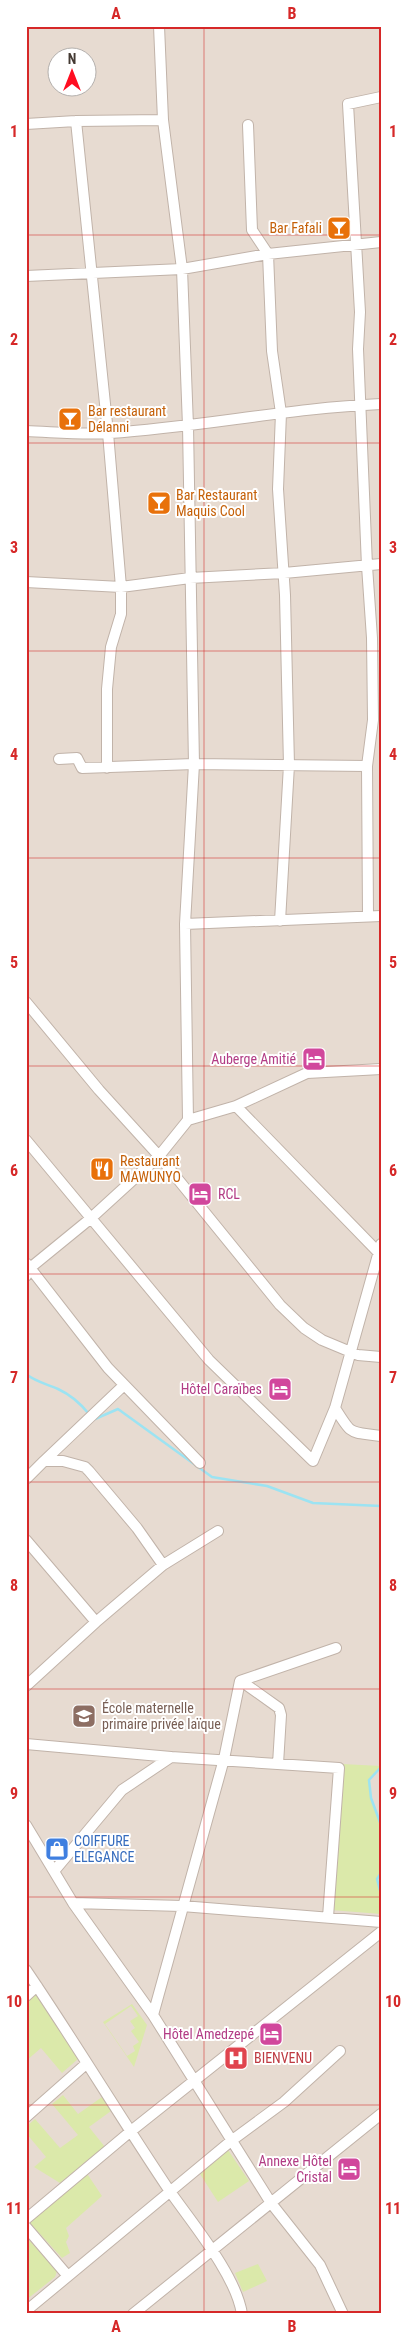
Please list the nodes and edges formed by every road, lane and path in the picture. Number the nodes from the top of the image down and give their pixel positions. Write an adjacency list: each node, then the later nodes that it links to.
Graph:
1 (159, 26): 3 (street)
2 (381, 97): 8 (street)
3 (163, 120): 4 (street); 10 (street)
4 (76, 121): 5 (street); 11 (street)
5 (26, 124)
6 (248, 124): 9 (street)
7 (381, 242): 8 (street)
8 (356, 245): 9 (street); 14 (street)
9 (268, 254): 10 (street); 15 (street)
10 (182, 269): 11 (street); 16 (street)
11 (91, 273): 12 (street); 18 (street)
12 (26, 276)
13 (381, 404): 14 (street)
14 (360, 405): 15 (street); 20 (street)
15 (281, 413): 16 (street); 21 (street)
16 (188, 426): 18 (street); 22 (street)
17 (26, 431): 18 (street)
18 (108, 433): 24 (street)
19 (381, 564): 20 (street)
20 (367, 566): 21 (street); 28 (street)
21 (284, 573): 22 (street); 27 (street)
22 (190, 578): 24 (street); 26 (street)
23 (26, 582): 24 (street)
24 (121, 587): 29 (street)
25 (59, 759): 29 (street)
26 (194, 764): 27 (street); 29 (street); 33 (street)
27 (289, 765): 28 (street); 32 (street)
28 (367, 766): 30 (street)
29 (107, 768)
30 (368, 916): 31 (street); 32 (street)
31 (381, 916)
32 (280, 921): 33 (street)
33 (185, 924): 37 (street)
34 (26, 1002): 39 (street)
35 (381, 1069): 36 (street)
36 (236, 1106): 37 (street); 41 (street)
37 (188, 1120): 39 (street)
38 (26, 1140): 40 (street)
39 (159, 1156): 40 (street); 43 (street)
40 (90, 1219): 42 (street); 46 (street)
41 (380, 1248): 43 (street)
42 (28, 1269): 45 (street)
43 (351, 1352): 44 (street); 46 (street)
44 (381, 1357)
45 (124, 1385): 48 (street); 49 (street)
46 (335, 1408): 47 (street)
47 (381, 1436)
48 (44, 1462): 50 (street); 53 (street)
49 (200, 1463)
50 (26, 1479)
51 (218, 1531): 53 (street)
52 (26, 1540): 54 (street)
53 (163, 1565): 54 (street)
54 (96, 1622): 57 (street)
55 (336, 1648): 56 (street)
56 (241, 1681): 60 (street); 61 (street)
57 (26, 1686)
58 (26, 1744): 59 (street)
59 (171, 1757): 60 (street); 63 (street)
60 (224, 1759): 61 (street); 65 (street)
61 (278, 1764): 66 (street)
62 (26, 1825): 63 (street)
63 (55, 1870): 64 (street)
64 (73, 1903): 65 (street); 72 (street)
65 (182, 1906): 66 (street); 72 (street)
66 (328, 1917): 67 (street)
67 (381, 1922)
68 (381, 1932): 75 (street)
69 (26, 1970): 70 (street)
70 (37, 1986): 71 (street); 74 (street)
71 (26, 1996)
72 (153, 2015): 75 (street)
73 (340, 2051): 79 (street)
74 (86, 2064): 77 (street); 78 (street)
75 (194, 2082): 78 (street); 79 (street)
76 (381, 2114): 81 (street)
77 (26, 2117)
78 (131, 2131): 80 (street); 82 (street)
79 (231, 2141): 80 (street); 81 (street)
80 (170, 2191): 84 (street); 85 (street)
81 (271, 2203): 84 (street); 89 (street)
82 (26, 2220)
83 (26, 2227): 85 (street)
84 (211, 2250): 87 (street); 88 (street)
85 (67, 2275): 86 (street)
86 (26, 2310)
87 (133, 2314)
88 (242, 2314)
89 (342, 2314)

